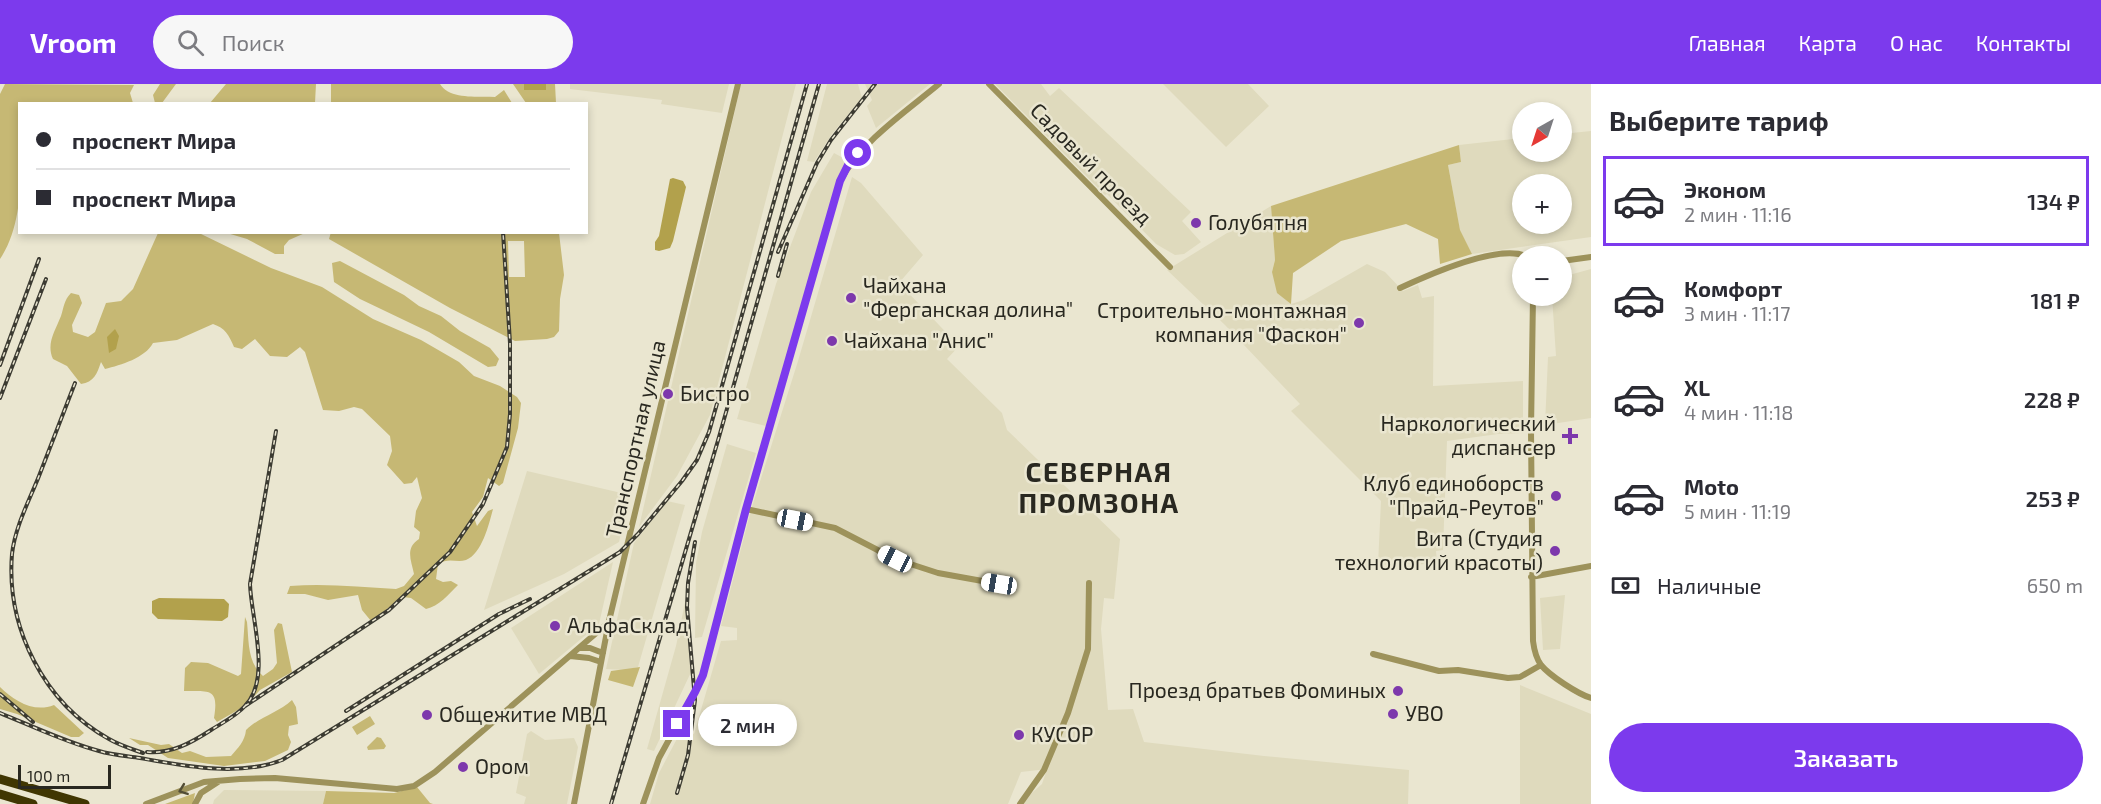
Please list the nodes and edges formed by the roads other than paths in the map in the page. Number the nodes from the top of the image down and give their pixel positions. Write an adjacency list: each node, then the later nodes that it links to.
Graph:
1 (738, 84): 15 (street, Транспортная улица)
2 (939, 84): 10 (street)
3 (988, 84): 7 (street, Садовый проезд)
4 (1512, 255): 8 (street)
5 (1591, 257): 6 (street)
6 (1572, 260)
7 (1170, 267)
8 (1400, 288)
9 (1533, 306): 12 (street)
10 (746, 509): 14 (street); 31 (street)
11 (1591, 566): 12 (street)
12 (1531, 577): 21 (street)
13 (1089, 583): 32 (street)
14 (999, 584)
15 (609, 621): 16 (street); 17 (street, Транспортная улица)
16 (579, 648): 17 (street); 19 (street)
17 (603, 653): 20 (street, Транспортная улица)
18 (1373, 654): 21 (street)
19 (569, 656): 20 (street); 24 (street)
20 (601, 662): 30 (street, Транспортная улица)
21 (1541, 665): 22 (street)
22 (1591, 698)
23 (0, 779): 27 (highway)
24 (221, 780): 28 (street, one-way to 28); 29 (street)
25 (0, 794): 26 (highway)
26 (33, 804)
27 (85, 804)
28 (146, 804)
29 (195, 804)
30 (574, 804)
31 (644, 804)
32 (1020, 804)

